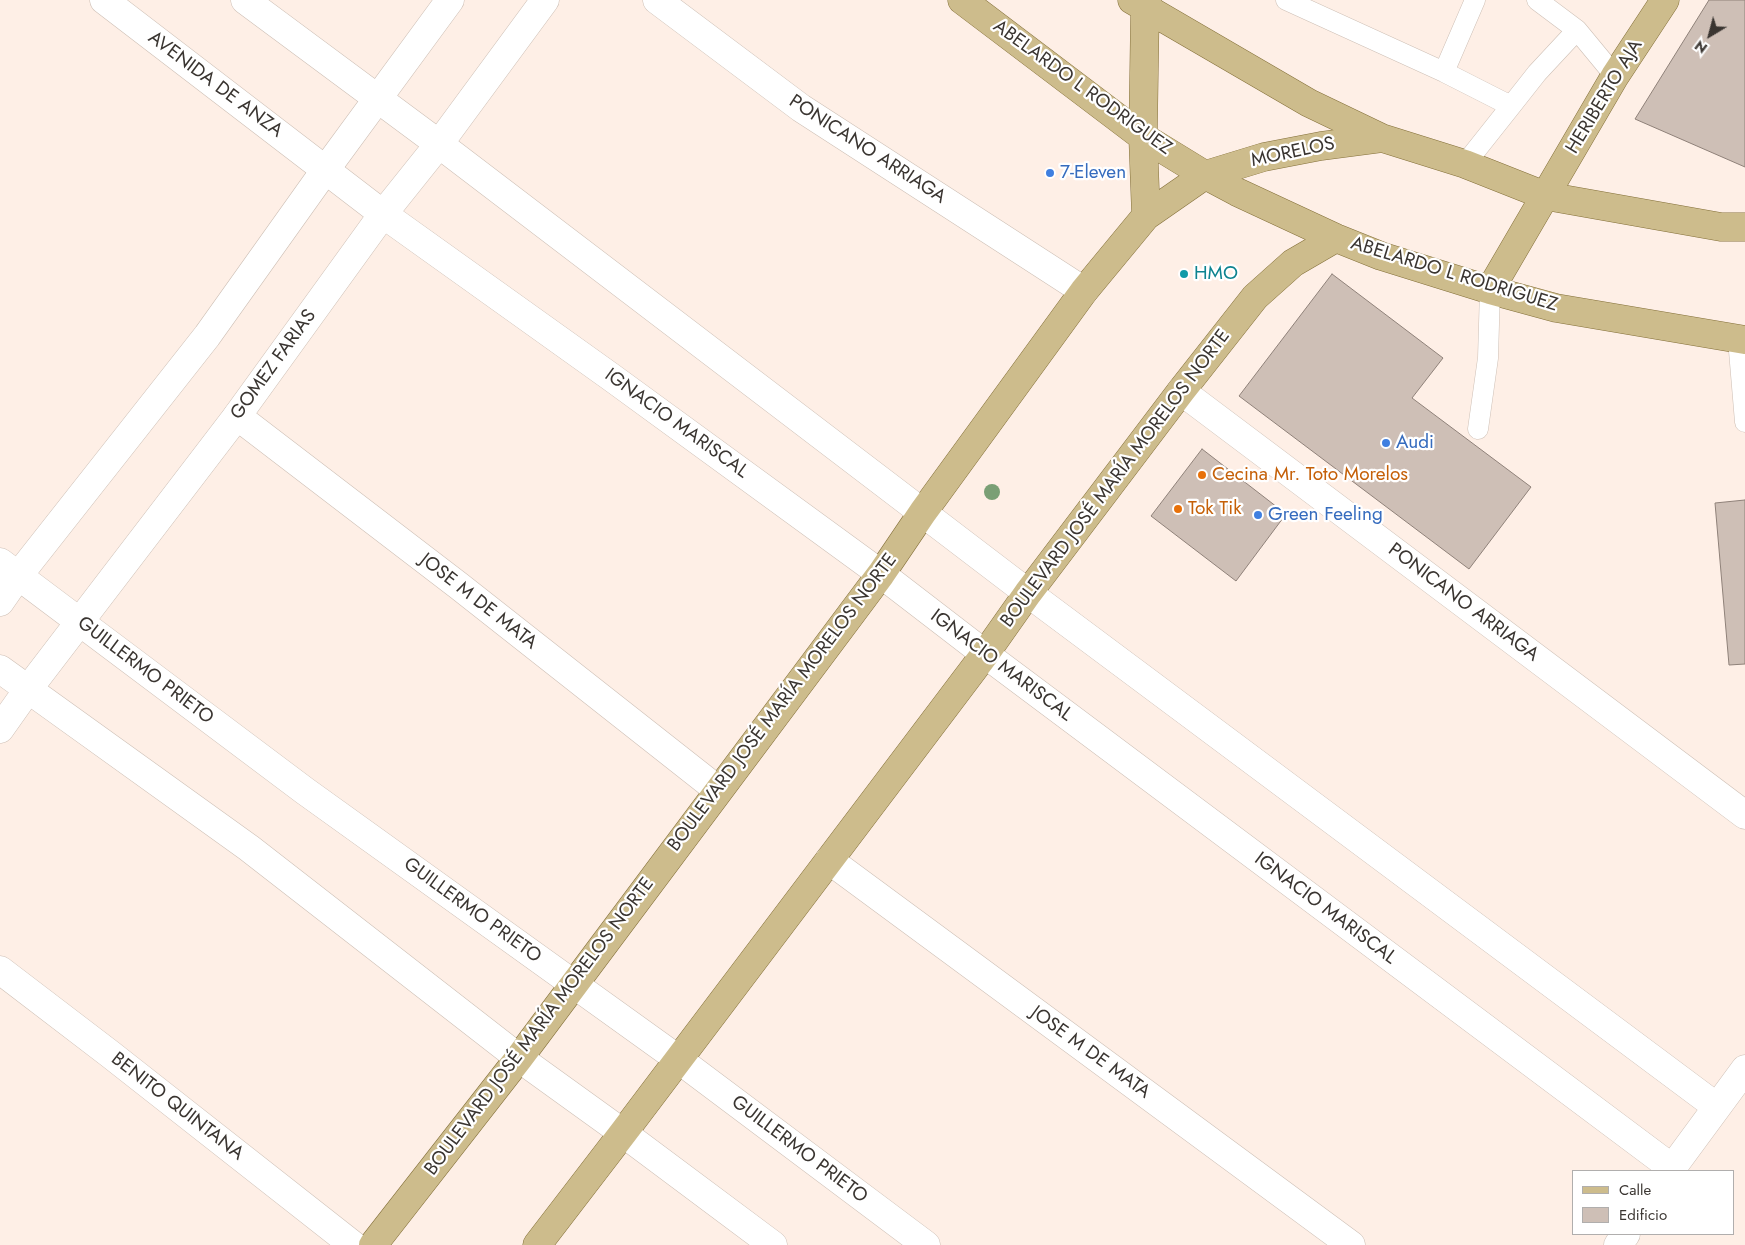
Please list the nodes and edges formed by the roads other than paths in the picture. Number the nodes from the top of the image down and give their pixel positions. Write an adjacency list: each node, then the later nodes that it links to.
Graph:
1 (104, 0): 21 (street, AVENIDA DE ANZA)
2 (245, 0): 15 (street)
3 (450, 0): 15 (street)
4 (545, 0): 19 (street, GOMEZ FARIAS)
5 (657, 0): 29 (street, PONICANO ARRIAGA)
6 (962, 0): 17 (main road, ABELARDO L RODRIGUEZ)
7 (1286, 0): 13 (lane)
8 (1474, 0): 13 (lane)
9 (1537, 0): 12 (lane)
10 (1665, 0): 14 (main road, HERIBERTO AJA)
11 (1142, 3): 17 (main road); 18 (main road)
12 (1577, 30): 14 (lane); 16 (lane)
13 (1444, 72): 16 (lane)
14 (1616, 76): 23 (main road, HERIBERTO AJA)
15 (378, 99): 19 (street); 21 (street)
16 (1511, 106): 20 (lane)
17 (1143, 137): 22 (main road, ABELARDO L RODRIGUEZ); 25 (main road)
18 (1382, 138): 20 (main road); 22 (main road, MORELOS)
19 (439, 144): 24 (street, GOMEZ FARIAS); 35 (street)
20 (1465, 164): 23 (main road)
21 (326, 169): 24 (street, IGNACIO MARISCAL); 36 (street)
22 (1205, 175): 25 (main road, BOULEVARD JOSÉ MARÍA MORELOS NORTE); 27 (main road, ABELARDO L RODRIGUEZ)
23 (1546, 196): 26 (main road); 28 (main road, HERIBERTO AJA)
24 (384, 214): 32 (street, GOMEZ FARIAS); 37 (street, IGNACIO MARISCAL)
25 (1146, 216): 29 (main road, BOULEVARD JOSÉ MARÍA MORELOS NORTE)
26 (1745, 227)
27 (1336, 238): 28 (main road, ABELARDO L RODRIGUEZ); 31 (main road, BOULEVARD JOSÉ MARÍA MORELOS NORTE)
28 (1490, 290): 30 (main road, ABELARDO L RODRIGUEZ); 34 (lane)
29 (1084, 291): 35 (main road, BOULEVARD JOSÉ MARÍA MORELOS NORTE)
30 (1741, 339): 33 (lane)
31 (1180, 391): 38 (main road, BOULEVARD JOSÉ MARÍA MORELOS NORTE); 46 (street, PONICANO ARRIAGA)
32 (237, 416): 40 (street, GOMEZ FARIAS); 45 (street, JOSE M DE MATA)
33 (1745, 422)
34 (1478, 429)
35 (923, 512): 37 (main road, BOULEVARD JOSÉ MARÍA MORELOS NORTE); 38 (street)
36 (9, 569): 39 (street); 40 (street, GUILLERMO PRIETO)
37 (881, 574): 41 (street, IGNACIO MARISCAL); 45 (main road, BOULEVARD JOSÉ MARÍA MORELOS NORTE)
38 (1028, 593): 41 (main road, BOULEVARD JOSÉ MARÍA MORELOS NORTE); 53 (street)
39 (0, 602)
40 (80, 622): 43 (street, GOMEZ FARIAS); 49 (street, GUILLERMO PRIETO)
41 (985, 654): 47 (main road, BOULEVARD JOSÉ MARÍA MORELOS NORTE); 55 (street, IGNACIO MARISCAL)
42 (0, 669): 43 (street)
43 (29, 688): 44 (street, GOMEZ FARIAS); 50 (street)
44 (0, 729)
45 (718, 790): 49 (main road, BOULEVARD JOSÉ MARÍA MORELOS NORTE)
46 (1745, 815)
47 (829, 860): 51 (main road, BOULEVARD JOSÉ MARÍA MORELOS NORTE); 61 (street, JOSE M DE MATA)
48 (0, 970): 56 (street, BENITO QUINTANA)
49 (574, 984): 50 (main road, BOULEVARD JOSÉ MARÍA MORELOS NORTE); 51 (street, GUILLERMO PRIETO)
50 (519, 1058): 54 (street); 57 (main road, BOULEVARD JOSÉ MARÍA MORELOS NORTE)
51 (678, 1059): 54 (main road, BOULEVARD JOSÉ MARÍA MORELOS NORTE); 60 (street, GUILLERMO PRIETO)
52 (1745, 1069): 53 (street)
53 (1717, 1107): 55 (street)
54 (624, 1133): 58 (main road, BOULEVARD JOSÉ MARÍA MORELOS NORTE); 59 (street)
55 (1671, 1170)
56 (353, 1245)
57 (373, 1245)
58 (537, 1245)
59 (773, 1245)
60 (926, 1245)
61 (1351, 1245)

